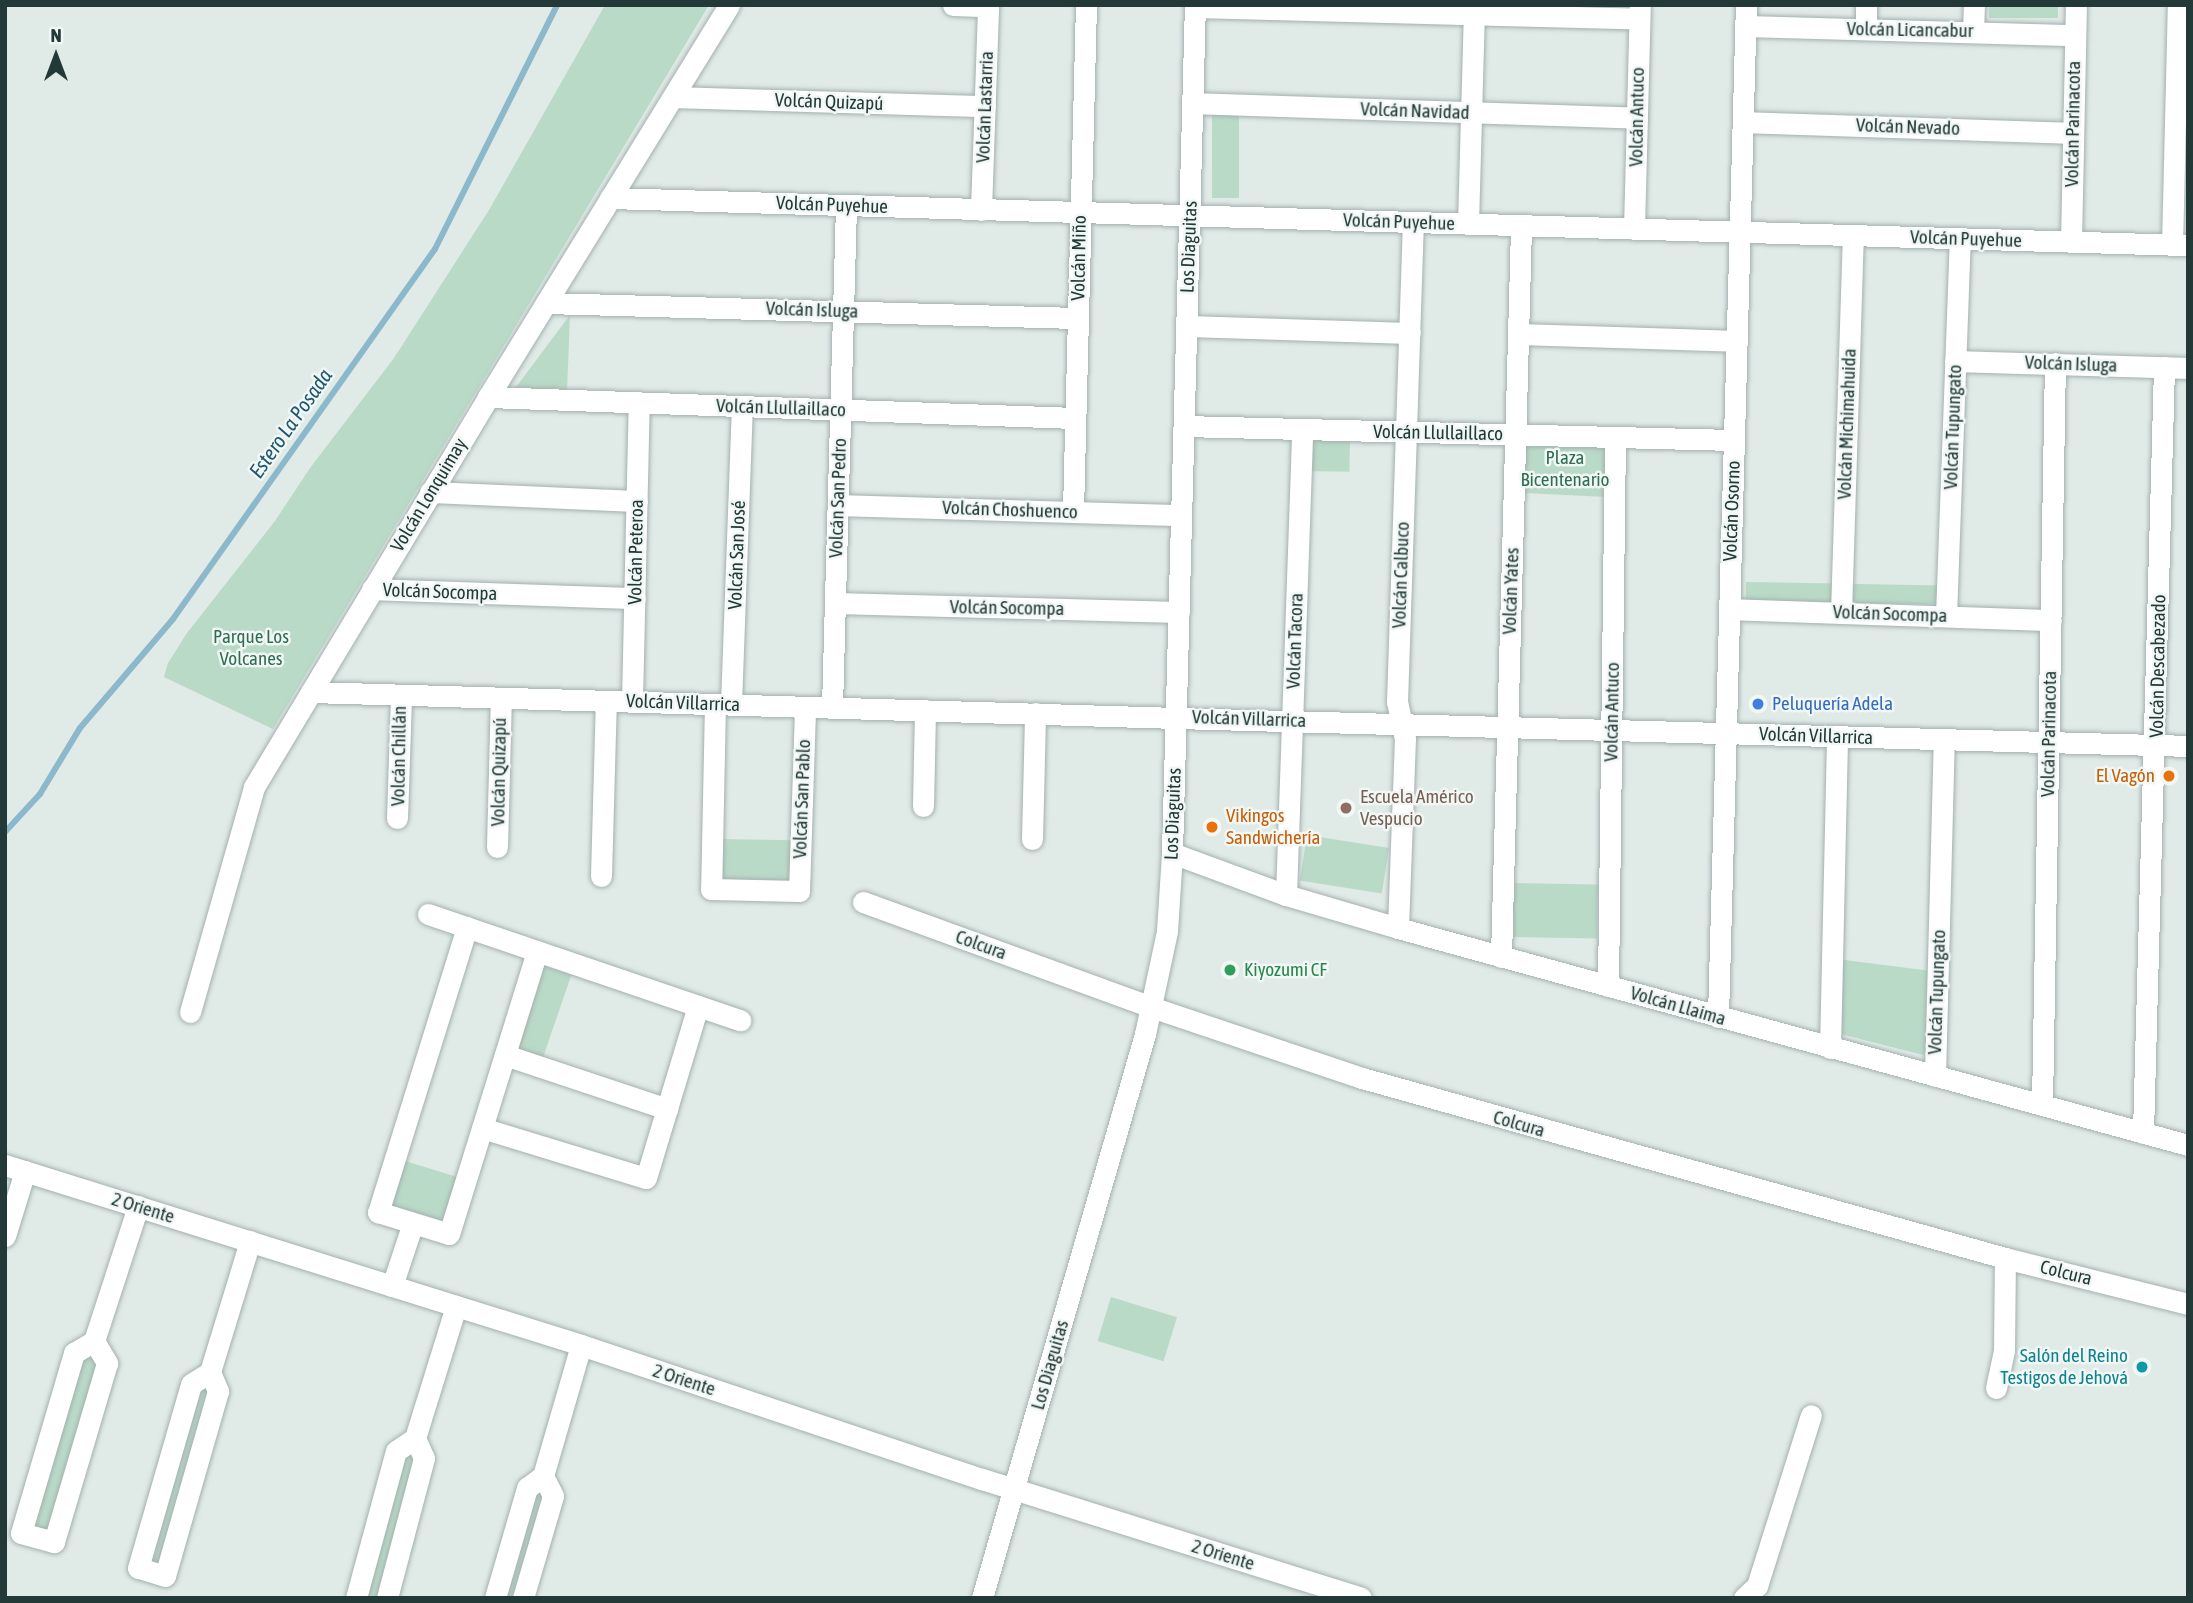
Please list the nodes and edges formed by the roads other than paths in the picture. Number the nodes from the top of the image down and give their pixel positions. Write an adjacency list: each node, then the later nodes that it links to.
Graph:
1 (729, 5): 17 (street, Volcán Lonquimay)
2 (953, 5): 8 (street)
3 (1086, 5): 27 (street, Volcán Miño)
4 (1866, 5): 14 (street)
5 (1974, 5): 15 (street)
6 (2076, 5): 16 (street, Volcán Parinacota)
7 (2178, 5): 37 (street)
8 (988, 6): 19 (street, Volcán Lastarria)
9 (1195, 6): 10 (street); 18 (street, Los Diaguitas)
10 (1308, 8): 12 (street)
11 (1639, 12): 12 (street); 21 (street, Volcán Antuco)
12 (1474, 14): 20 (street)
13 (1746, 16): 14 (street, Volcán Licancabur); 22 (street, Volcán Osorno)
14 (1866, 29): 15 (street, Volcán Licancabur)
15 (1973, 32): 16 (street, Volcán Licancabur)
16 (2075, 34): 23 (street, Volcán Parinacota)
17 (673, 97): 19 (street, Volcán Quizapú); 24 (street, Volcán Lonquimay)
18 (1193, 103): 20 (street, Volcán Navidad); 28 (street, Los Diaguitas)
19 (985, 106): 26 (street, Volcán Lastarria)
20 (1471, 113): 21 (street, Volcán Navidad); 30 (street)
21 (1637, 118): 32 (street, Volcán Antuco)
22 (1743, 122): 23 (street, Volcán Nevado); 33 (street, Volcán Osorno)
23 (2073, 133): 36 (street, Volcán Parinacota)
24 (610, 198): 25 (street, Volcán Puyehue); 38 (street, Volcán Lonquimay)
25 (846, 205): 26 (street, Volcán Puyehue); 39 (street, Volcán San Pedro)
26 (981, 209): 27 (street, Volcán Puyehue)
27 (1080, 213): 28 (street, Volcán Puyehue); 40 (street, Volcán Miño)
28 (1189, 216): 29 (street, Volcán Puyehue); 41 (street, Los Diaguitas)
29 (1413, 222): 30 (street, Volcán Puyehue); 42 (street, Volcán Calbuco)
30 (1468, 224): 31 (street, Volcán Puyehue)
31 (1521, 226): 32 (street, Volcán Puyehue); 43 (street, Volcán Yates)
32 (1634, 229): 33 (street, Volcán Puyehue)
33 (1740, 232): 34 (street, Volcán Puyehue); 44 (street, Volcán Osorno)
34 (1853, 236): 35 (street, Volcán Puyehue); 70 (street, Volcán Michimahuida)
35 (1959, 239): 36 (street, Volcán Puyehue); 45 (street, Volcán Tupungato)
36 (2071, 242): 37 (street, Volcán Puyehue)
37 (2180, 245)
38 (546, 303): 39 (street, Volcán Isluga); 49 (street, Volcán Lonquimay)
39 (843, 311): 40 (street, Volcán Isluga); 52 (street, Volcán San Pedro)
40 (1077, 318): 53 (street, Volcán Miño)
41 (1186, 326): 42 (street); 54 (street, Los Diaguitas)
42 (1410, 333): 56 (street, Volcán Calbuco)
43 (1518, 334): 44 (street); 57 (street, Volcán Yates)
44 (1737, 341): 59 (street, Volcán Osorno)
45 (1955, 361): 46 (street, Volcán Isluga); 71 (street, Volcán Tupungato)
46 (2055, 363): 47 (street, Volcán Isluga); 72 (street, Volcán Parinacota)
47 (2164, 367): 48 (street, Volcán Isluga); 92 (street, Volcán Descabezado)
48 (2188, 368)
49 (488, 397): 50 (street, Volcán Llullaillaco); 60 (street, Volcán Lonquimay)
50 (639, 403): 51 (street, Volcán Llullaillaco); 61 (street, Volcán Peteroa)
51 (742, 406): 52 (street, Volcán Llullaillaco); 78 (street, Volcán San José)
52 (840, 410): 53 (street, Volcán Llullaillaco); 62 (street, Volcán San Pedro)
53 (1075, 418): 63 (street, Volcán Miño)
54 (1184, 426): 55 (street, Volcán Llullaillaco); 64 (street, Los Diaguitas)
55 (1302, 429): 56 (street, Volcán Llullaillaco); 84 (street, Volcán Tacora)
56 (1406, 432): 57 (street, Volcán Llullaillaco); 85 (street, Volcán Calbuco)
57 (1516, 435): 58 (street, Volcán Llullaillaco); 86 (street, Volcán Yates)
58 (1615, 438): 59 (street, Volcán Llullaillaco); 87 (street, Volcán Antuco)
59 (1734, 440): 68 (street, Volcán Osorno)
60 (430, 492): 61 (street); 65 (street, Volcán Lonquimay)
61 (637, 501): 66 (street, Volcán Peteroa)
62 (838, 505): 63 (street, Volcán Choshuenco); 67 (street, Volcán San Pedro)
63 (1073, 511): 64 (street, Volcán Choshuenco)
64 (1181, 515): 69 (street, Los Diaguitas)
65 (372, 589): 66 (street, Volcán Socompa); 73 (street, Volcán Lonquimay)
66 (635, 598): 77 (street, Volcán Peteroa)
67 (835, 603): 69 (street, Volcán Socompa); 80 (street, Volcán San Pedro)
68 (1729, 610): 70 (street, Volcán Socompa); 88 (street, Volcán Osorno)
69 (1179, 612): 83 (street, Los Diaguitas)
70 (1841, 613): 71 (street, Volcán Socompa)
71 (1946, 616): 72 (street, Volcán Socompa)
72 (2050, 620): 91 (street, Volcán Parinacota)
73 (311, 692): 74 (street, Volcán Villarrica); 111 (street, Volcán Lonquimay)
74 (401, 695): 75 (street, Volcán Villarrica); 95 (street, Volcán Chillán)
75 (500, 698): 76 (street, Volcán Villarrica); 97 (street, Volcán Quizapú)
76 (606, 701): 77 (street, Volcán Villarrica); 99 (street)
77 (632, 701): 78 (street, Volcán Villarrica)
78 (723, 704): 79 (street, Volcán Villarrica); 100 (street, Volcán San José)
79 (805, 706): 80 (street, Volcán Villarrica); 100 (street, Volcán San Pablo)
80 (832, 707): 81 (street, Volcán Villarrica)
81 (925, 710): 82 (street, Volcán Villarrica); 94 (street)
82 (1035, 713): 83 (street, Volcán Villarrica); 96 (street)
83 (1176, 718): 84 (street, Volcán Villarrica); 98 (street, Los Diaguitas)
84 (1293, 721): 85 (street, Volcán Villarrica); 101 (street, Volcán Tacora)
85 (1402, 724): 86 (street, Volcán Villarrica); 105 (street, Volcán Calbuco)
86 (1507, 727): 87 (street, Volcán Villarrica); 107 (street, Volcán Yates)
87 (1611, 730): 88 (street, Volcán Villarrica); 108 (street, Volcán Antuco)
88 (1726, 733): 89 (street, Volcán Villarrica); 112 (street, Volcán Osorno)
89 (1837, 736): 90 (street, Volcán Villarrica); 114 (street)
90 (1944, 739): 91 (street, Volcán Villarrica); 116 (street, Volcán Tupungato)
91 (2049, 742): 92 (street, Volcán Villarrica); 117 (street, Volcán Parinacota)
92 (2156, 745): 93 (street, Volcán Villarrica); 120 (street, Volcán Descabezado)
93 (2188, 746)
94 (923, 806)
95 (397, 818)
96 (1032, 839)
97 (497, 847)
98 (1172, 853): 101 (street, Volcán Llaima); 110 (street, Los Diaguitas)
99 (601, 876)
100 (799, 891)
101 (1286, 895): 105 (street, Volcán Llaima)
102 (863, 902): 110 (street, Colcura)
103 (428, 914): 104 (street)
104 (467, 927): 106 (street); 124 (street)
105 (1398, 928): 107 (street, Volcán Llaima)
106 (537, 951): 109 (street); 115 (street)
107 (1501, 957): 108 (street, Volcán Llaima)
108 (1608, 986): 112 (street, Volcán Llaima)
109 (698, 1006): 113 (street); 118 (street)
110 (1151, 1007): 127 (street, Colcura); 138 (street, Los Diaguitas)
111 (190, 1012)
112 (1718, 1017): 114 (street, Volcán Llaima)
113 (740, 1020)
114 (1830, 1048): 116 (street, Volcán Llaima)
115 (505, 1055): 118 (street); 119 (street)
116 (1935, 1076): 117 (street, Volcán Llaima)
117 (2042, 1105): 120 (street, Volcán Llaima)
118 (667, 1109): 119 (street)
119 (482, 1128): 124 (street)
120 (2143, 1133): 121 (street, Volcán Llaima)
121 (2188, 1145)
122 (15, 1168): 123 (street, 2 Oriente); 125 (street)
123 (138, 1206): 126 (street, 2 Oriente); 131 (street)
124 (413, 1223): 128 (street)
125 (5, 1236)
126 (250, 1241): 128 (street, 2 Oriente); 133 (street)
127 (2005, 1258): 129 (street, Colcura); 134 (street)
128 (392, 1286): 130 (street, 2 Oriente)
129 (2188, 1304)
130 (456, 1306): 132 (street, 2 Oriente); 136 (street)
131 (93, 1341): 131 (street)
132 (581, 1345): 137 (street); 138 (street, 2 Oriente)
133 (210, 1372): 133 (street)
134 (1996, 1388)
135 (1811, 1415): 145 (street)
136 (415, 1438): 139 (street); 140 (street)
137 (543, 1476): 141 (street); 142 (street)
138 (1014, 1489): 143 (street, Los Diaguitas); 144 (street, 2 Oriente)
139 (356, 1598)
140 (387, 1598)
141 (495, 1598)
142 (523, 1598)
143 (982, 1598)
144 (1361, 1598)
145 (1744, 1598)

